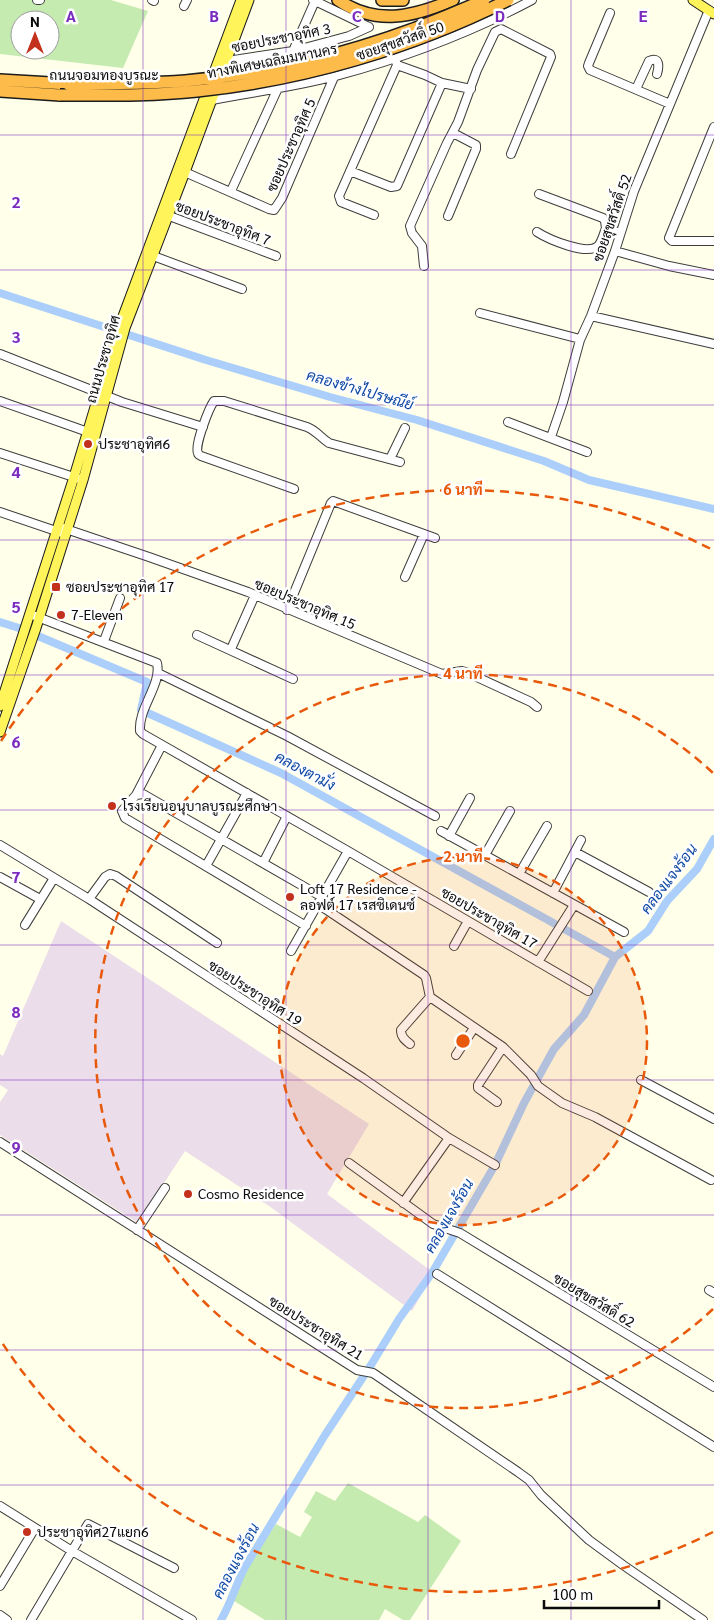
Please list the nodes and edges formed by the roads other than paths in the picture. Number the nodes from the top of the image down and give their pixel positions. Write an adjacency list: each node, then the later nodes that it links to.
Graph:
1 (240, 0): 21 (main road, ถนนประชาอุทิศ)
2 (249, 0): 15 (main road, ถนนประชาอุทิศ)
3 (314, 0): 14 (street); 14 (street, ซอยประชาอุทิศ 3)
4 (338, 0): 7 (highway)
5 (382, 0): 6 (highway)
6 (403, 0)
7 (452, 0)
8 (484, 0): 19 (highway, ทางพิเศษเฉลิมมหานคร, bridge)
9 (508, 0): 26 (highway, ทางพิเศษเฉลิมมหานคร, bridge)
10 (532, 0): 16 (street, ซอยสุขสวัสดิ์ 50)
11 (693, 0): 12 (main road)
12 (711, 12): 28 (street, ซอยสุขสวัสดิ์ 52)
13 (610, 13): 25 (street)
14 (293, 50): 15 (street, ซอยประชาอุทิศ 3)
15 (227, 61): 27 (main road, ถนนประชาอุทิศ)
16 (396, 61): 18 (street, ซอยสุขสวัสดิ์ 50); 20 (street); 33 (street)
17 (657, 74): 25 (street)
18 (334, 76): 23 (street, ซอยสุขสวัสดิ์ 50); 34 (street, ซอยประชาอุทิศ 5)
19 (0, 80)
20 (442, 83): 24 (street); 33 (street)
21 (209, 84): 22 (street, ถนนจอมทองบูรณะ); 32 (main road, ถนนประชาอุทิศ)
22 (0, 85)
23 (278, 88): 27 (street, ซอยสุขสวัสดิ์ 50); 34 (street)
24 (470, 89): 30 (street); 31 (street)
25 (636, 89): 28 (street)
26 (0, 91)
27 (212, 100): 32 (main road, ถนนประชาอุทิศ)
28 (670, 104): 41 (street, ซอยสุขสวัสดิ์ 52)
29 (714, 127): 42 (street)
30 (453, 133): 38 (street); 46 (street)
31 (511, 154)
32 (182, 171): 34 (street, ซอยประชาอุทิศ 5); 36 (main road, ถนนประชาอุทิศ)
33 (350, 171): 37 (street)
34 (231, 192)
35 (538, 194): 39 (street)
36 (166, 214): 44 (main road, ถนนประชาอุทิศ); 45 (street, ซอยประชาอุทิศ 7)
37 (374, 215)
38 (448, 216)
39 (606, 228): 40 (street); 41 (street)
40 (537, 232)
41 (620, 233): 43 (street, ซอยสุขสวัสดิ์ 52)
42 (714, 241)
43 (615, 251): 47 (street); 50 (street, ซอยสุขสวัสดิ์ 52)
44 (150, 255): 48 (street); 54 (main road, ถนนประชาอุทิศ)
45 (276, 256)
46 (424, 266)
47 (714, 275)
48 (242, 289)
49 (480, 313): 51 (street)
50 (591, 316): 51 (street, ซอยสุขสวัสดิ์ 52); 52 (street)
51 (580, 338): 60 (street, ซอยสุขสวัสดิ์ 52)
52 (714, 344)
53 (0, 354): 54 (street)
54 (103, 395): 57 (street); 59 (main road, ถนนประชาอุทิศ); 65 (main road, ถนนประชาอุทิศ)
55 (0, 401): 59 (street)
56 (508, 422): 60 (street)
57 (202, 427): 63 (street); 66 (street)
58 (405, 428): 63 (street)
59 (88, 432): 65 (main road, ถนนประชาอุทิศ)
60 (551, 437): 61 (street)
61 (587, 452)
62 (0, 453): 65 (street)
63 (390, 459): 64 (street)
64 (400, 462)
65 (79, 478): 68 (main road, ถนนประชาอุทิศ)
66 (294, 489)
67 (0, 512): 68 (street, ซอยประชาอุทิศ 15)
68 (62, 530): 72 (street, ซอยประชาอุทิศ 15); 75 (main road, ถนนประชาอุทิศ)
69 (424, 534): 70 (street); 71 (street); 74 (street)
70 (435, 538)
71 (405, 577)
72 (255, 596): 74 (street, ซอยประชาอุทิศ 15); 79 (street)
73 (120, 598): 77 (street)
74 (287, 610): 83 (street, ซอยประชาอุทิศ 15)
75 (35, 616): 77 (street); 78 (main road, ถนนประชาอุทิศ); 78 (main road, ถนนประชาอุทิศ)
76 (198, 635): 79 (street)
77 (104, 641): 80 (street)
78 (26, 643): 82 (main road, ถนนประชาอุทิศ)
79 (231, 649): 81 (street)
80 (158, 673): 85 (street, ซอยประชาอุทิศ 17); 91 (street)
81 (293, 679)
82 (2, 705): 84 (main road, ถนนประชาอุทิศ)
83 (537, 707)
84 (0, 732)
85 (162, 745): 86 (street, ซอยประชาอุทิศ 17); 87 (street)
86 (247, 793): 90 (street, ซอยประชาอุทิศ 17); 95 (street)
87 (136, 795): 95 (street); 102 (street)
88 (470, 798): 94 (street)
89 (510, 810): 100 (street)
90 (287, 816): 98 (street, ซอยประชาอุทิศ 17); 101 (street)
91 (434, 816)
92 (547, 826): 103 (street)
93 (442, 831): 94 (street)
94 (449, 836): 100 (street)
95 (221, 839): 101 (street); 102 (street)
96 (581, 840): 99 (street)
97 (0, 845): 105 (street, ซอยประชาอุทิศ 19)
98 (348, 851): 110 (street); 112 (street, ซอยประชาอุทิศ 17)
99 (575, 852): 106 (street); 107 (street)
100 (485, 855): 103 (street)
101 (263, 863): 110 (street)
102 (206, 866): 114 (street)
103 (520, 874): 107 (street)
104 (0, 877): 108 (street)
105 (54, 878): 108 (street); 109 (street, ซอยประชาอุทิศ 19)
106 (649, 892)
107 (553, 893): 111 (street)
108 (40, 899): 113 (street)
109 (89, 899): 116 (street); 129 (street, ซอยประชาอุทิศ 19)
110 (320, 900): 114 (street); 121 (street)
111 (574, 905): 115 (street); 119 (street)
112 (468, 921): 117 (street); 119 (street, ซอยประชาอุทิศ 17)
113 (25, 925)
114 (306, 926): 118 (street)
115 (624, 932)
116 (217, 942)
117 (454, 946)
118 (291, 951)
119 (538, 962): 120 (street, ซอยประชาอุทิศ 17)
120 (588, 991)
121 (430, 997): 122 (street); 123 (street)
122 (474, 1028): 124 (street); 125 (street)
123 (410, 1044)
124 (503, 1047): 127 (street); 133 (street)
125 (456, 1055)
126 (641, 1080): 128 (street)
127 (498, 1102)
128 (713, 1116)
129 (449, 1138): 132 (street, ซอยประชาอุทิศ 19); 135 (street)
130 (0, 1142): 136 (street, ซอยประชาอุทิศ 21)
131 (349, 1163): 135 (street, ซอยสุขสวัสดิ์ 62)
132 (495, 1165)
133 (712, 1180)
134 (165, 1188): 136 (street)
135 (402, 1203): 138 (street, ซอยสุขสวัสดิ์ 62)
136 (137, 1230): 149 (street, ซอยประชาอุทิศ 21)
137 (437, 1274): 139 (street)
138 (714, 1387)
139 (714, 1447)
140 (0, 1506): 141 (street)
141 (35, 1528): 142 (street); 144 (street)
142 (72, 1551): 143 (street); 147 (street); 148 (street)
143 (174, 1568)
144 (0, 1586)
145 (0, 1616): 146 (street)
146 (7, 1620)
147 (31, 1620)
148 (192, 1620)
149 (703, 1620)

